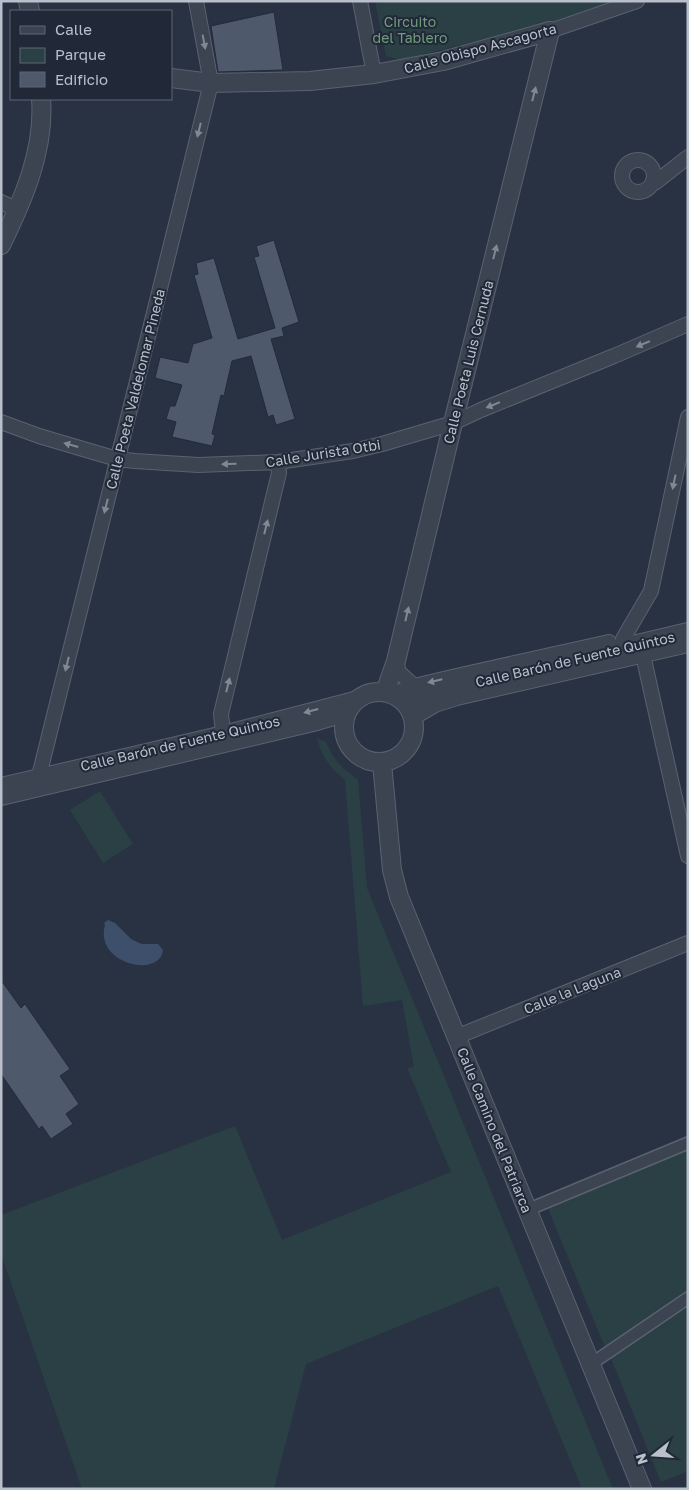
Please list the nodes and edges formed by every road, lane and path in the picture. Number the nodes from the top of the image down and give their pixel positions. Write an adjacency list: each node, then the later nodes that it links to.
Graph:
1 (196, 1): 7 (street, Calle Poeta Valdelomar Pineda, one-way to 7)
2 (360, 1): 5 (street)
3 (636, 1): 4 (street, Calle Obispo Ascagorta)
4 (550, 31): 5 (street, Calle Obispo Ascagorta); 17 (street, Calle Poeta Luis Cernuda, one-way to 4)
5 (374, 74): 7 (street, Calle Obispo Ascagorta)
6 (172, 78): 7 (street, Calle Obispo Ascagorta)
7 (211, 83): 19 (street, Calle Poeta Valdelomar Pineda, one-way to 19)
8 (42, 100): 12 (street)
9 (688, 157): 10 (street)
10 (652, 184)
11 (1, 202): 12 (street)
12 (18, 210): 13 (street)
13 (1, 245)
14 (688, 324): 17 (street, Calle Jurista Otbi, one-way to 17)
15 (688, 417): 18 (street)
16 (1, 422): 19 (street, Calle Jurista Otbi, one-way to 16)
17 (453, 423): 20 (street, Calle Jurista Otbi); 26 (street, Calle Poeta Luis Cernuda, one-way to 17)
18 (684, 447): 23 (street, one-way to 23)
19 (117, 459): 20 (street, Calle Jurista Otbi, one-way to 19); 34 (street, Calle Poeta Valdelomar Pineda, one-way to 34)
20 (278, 462): 31 (street, one-way to 20)
21 (688, 623): 23 (street, Calle Barón de Fuente Quintos)
22 (688, 632): 28 (street, Calle Barón de Fuente Quintos)
23 (623, 639): 27 (street, Calle Barón de Fuente Quintos, one-way to 27)
24 (688, 644): 25 (street, Calle Barón de Fuente Quintos)
25 (643, 655): 28 (street, Calle Barón de Fuente Quintos); 37 (street)
26 (396, 662): 27 (street); 28 (street, Calle Poeta Luis Cernuda)
27 (414, 686): 28 (street, Calle Barón de Fuente Quintos)
28 (399, 702): 29 (street); 33 (street)
29 (353, 705): 30 (street, Calle Barón de Fuente Quintos); 31 (street, Calle Barón de Fuente Quintos, one-way to 31); 32 (street)
30 (317, 722): 32 (street); 36 (street, Calle Barón de Fuente Quintos)
31 (223, 733): 34 (street, Calle Barón de Fuente Quintos)
32 (344, 733): 33 (street)
33 (382, 763): 39 (street, Calle Camino del Patriarca)
34 (39, 776): 35 (street, Calle Barón de Fuente Quintos)
35 (1, 785)
36 (1, 796)
37 (688, 856)
38 (688, 943): 39 (street, Calle la Laguna)
39 (456, 1037): 41 (street, Calle Camino del Patriarca)
40 (688, 1143): 41 (street)
41 (528, 1210): 43 (street, Calle Camino del Patriarca)
42 (688, 1298): 43 (street)
43 (591, 1364): 44 (street, Calle Camino del Patriarca)
44 (642, 1489)

